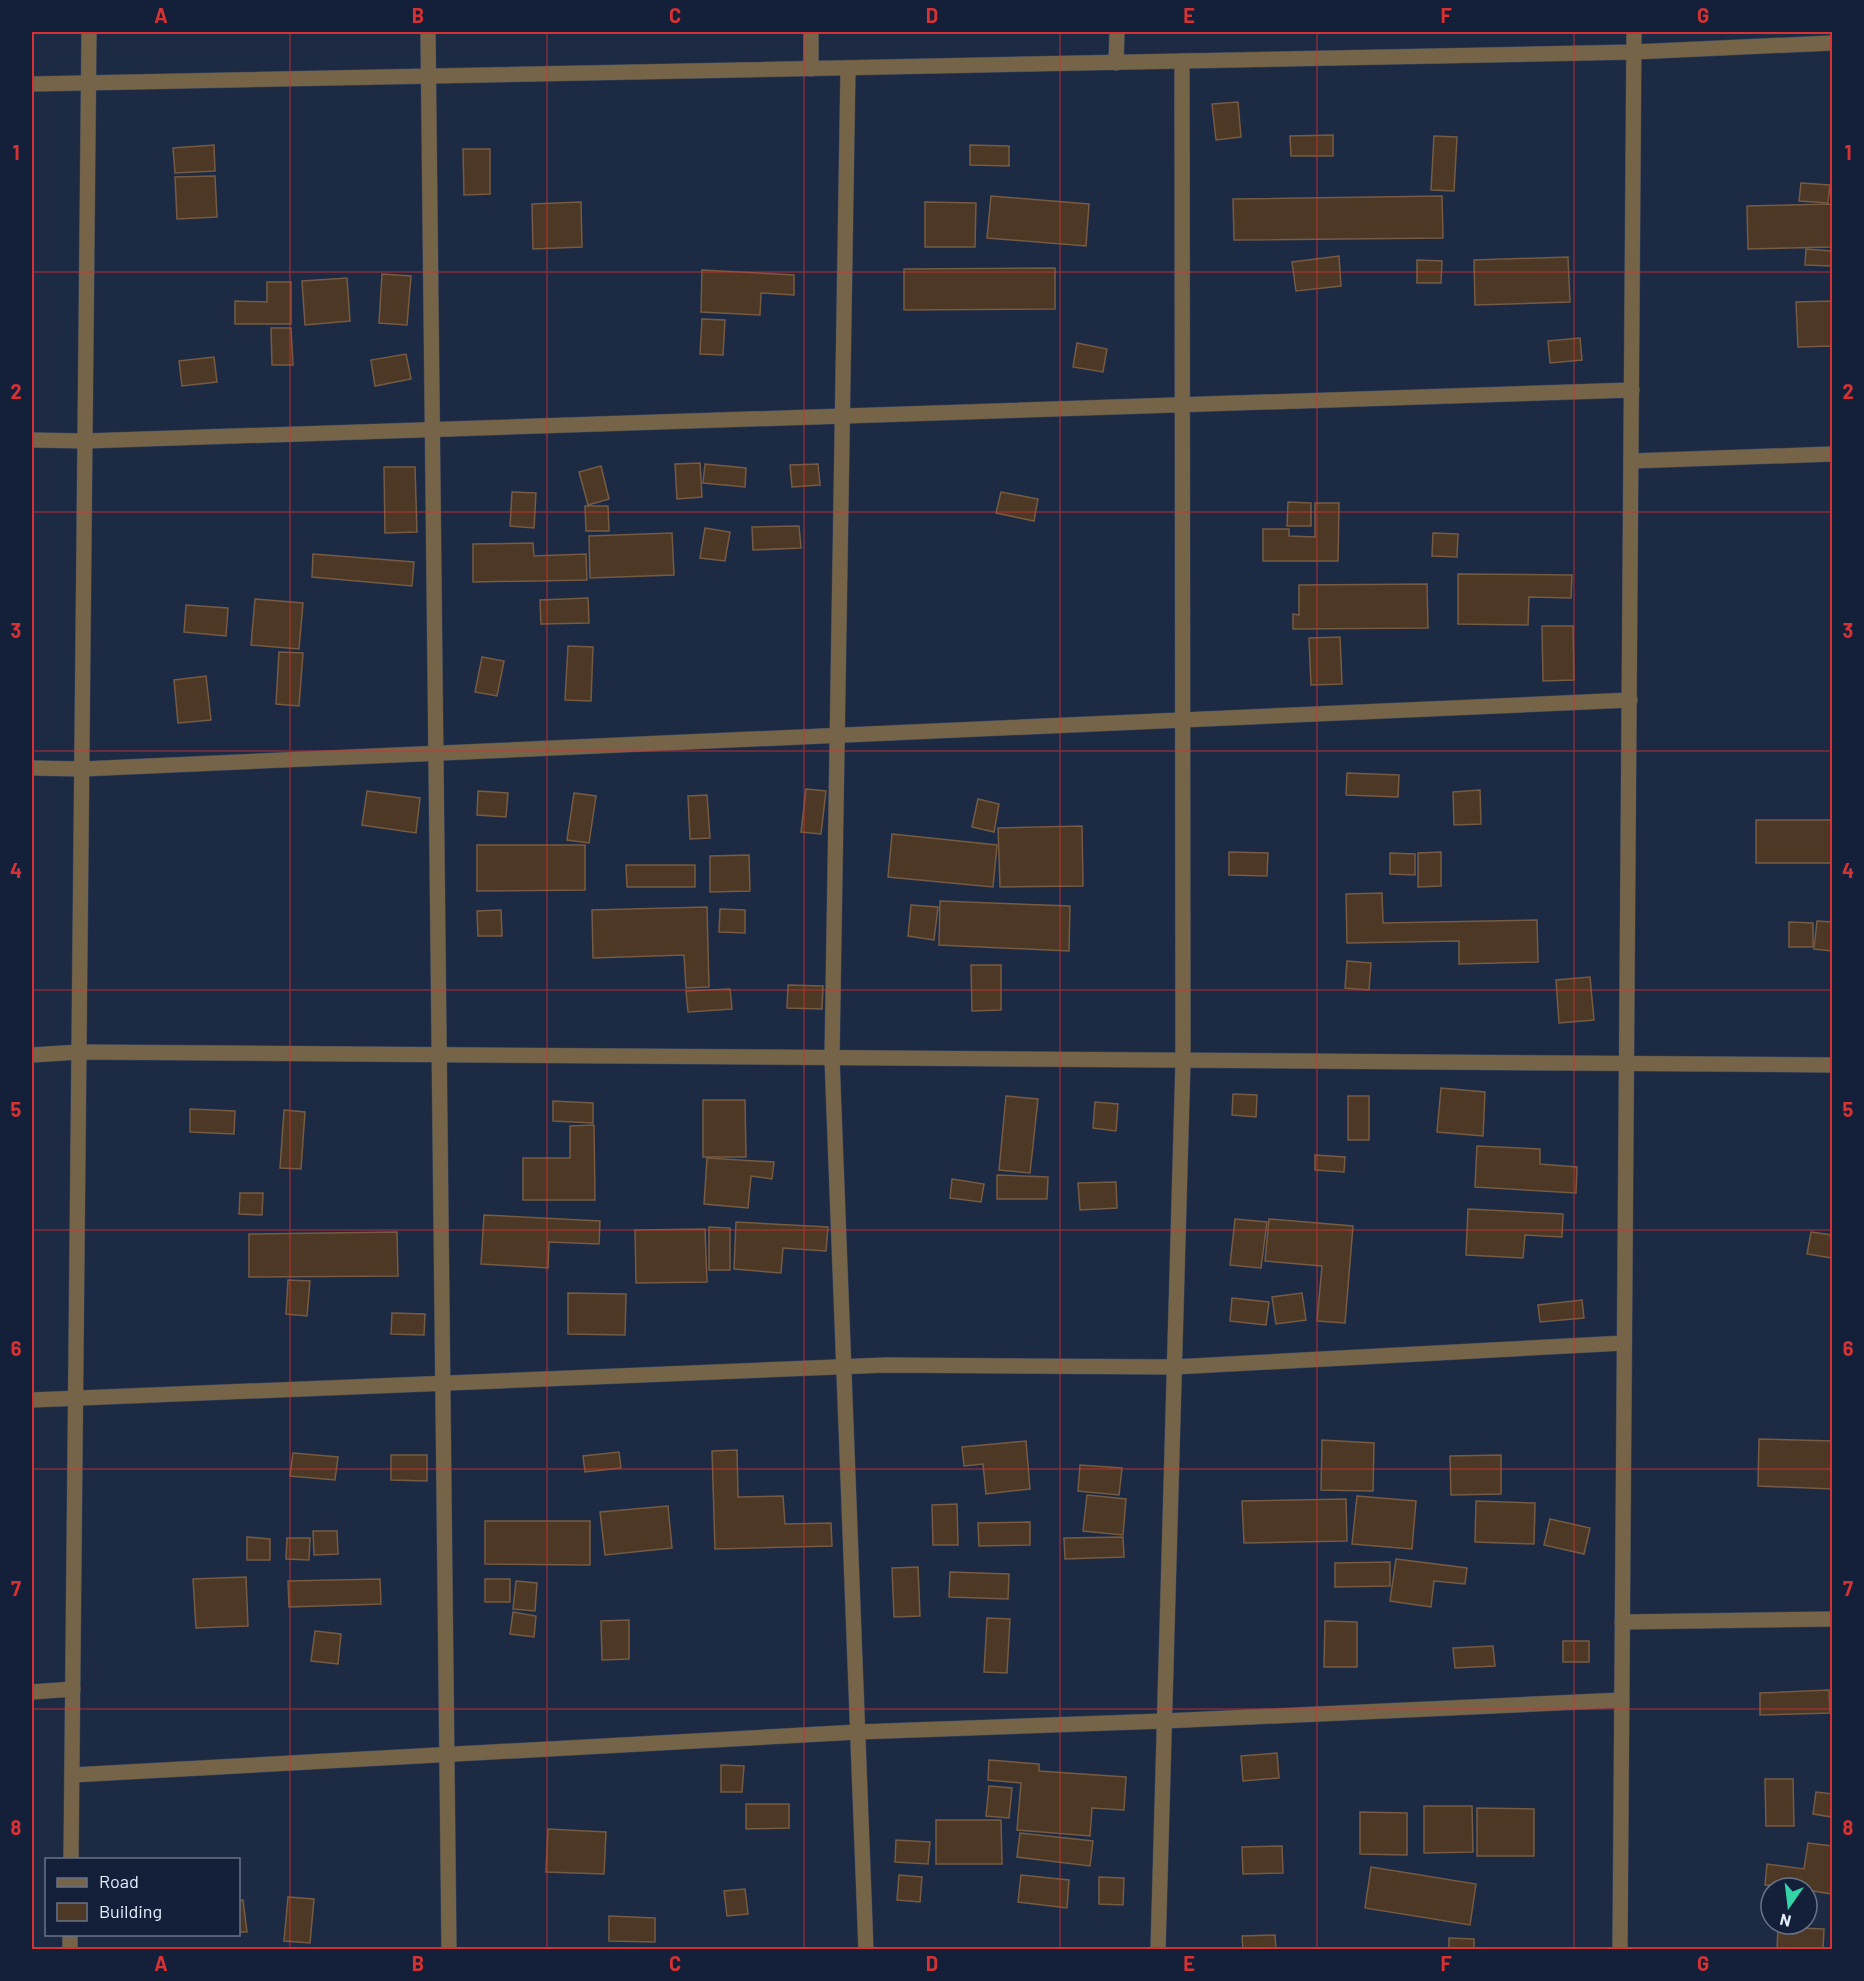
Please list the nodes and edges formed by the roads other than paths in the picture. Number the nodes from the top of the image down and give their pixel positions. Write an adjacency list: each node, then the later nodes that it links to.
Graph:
1 (89, 32): 14 (street)
2 (428, 32): 12 (street)
3 (811, 32): 11 (street)
4 (1117, 32): 9 (street)
5 (1634, 32): 7 (street)
6 (1833, 44): 7 (street)
7 (1634, 52): 8 (street); 15 (street)
8 (1182, 61): 9 (street); 16 (street)
9 (1116, 63): 10 (street)
10 (848, 68): 11 (street); 17 (street)
11 (811, 69): 12 (street)
12 (429, 77): 14 (street); 18 (street)
13 (32, 84): 14 (street)
14 (89, 84): 20 (street)
15 (1632, 390): 16 (street); 22 (street)
16 (1181, 405): 17 (street); 24 (street)
17 (841, 416): 18 (street); 25 (street)
18 (433, 429): 20 (street); 26 (street)
19 (32, 440): 20 (street)
20 (85, 441): 28 (street)
21 (1833, 454): 22 (street)
22 (1631, 461): 23 (street)
23 (1629, 700): 24 (street); 34 (street)
24 (1181, 720): 25 (street); 33 (street)
25 (837, 735): 26 (street); 32 (street)
26 (436, 753): 28 (street); 30 (street)
27 (32, 768): 28 (street)
28 (82, 769): 29 (street)
29 (79, 1052): 30 (street); 31 (street); 40 (street)
30 (439, 1054): 32 (street); 39 (street)
31 (32, 1055)
32 (832, 1058): 33 (street); 37 (street)
33 (1183, 1061): 34 (street); 38 (street)
34 (1627, 1065): 35 (street); 36 (street)
35 (1833, 1065)
36 (1624, 1343): 38 (street); 43 (street)
37 (844, 1367): 38 (street); 39 (street); 48 (street)
38 (1174, 1367): 47 (street)
39 (443, 1383): 40 (street); 49 (street)
40 (75, 1398): 41 (street); 44 (street)
41 (32, 1400)
42 (1833, 1619): 43 (street)
43 (1622, 1622): 46 (street)
44 (73, 1689): 45 (street); 50 (street)
45 (32, 1692)
46 (1622, 1700): 47 (street); 55 (street)
47 (1164, 1721): 48 (street); 54 (street)
48 (858, 1732): 49 (street); 53 (street)
49 (447, 1755): 50 (street); 52 (street)
50 (72, 1775): 51 (street)
51 (71, 1858)
52 (449, 1950)
53 (866, 1950)
54 (1158, 1950)
55 (1620, 1950)

